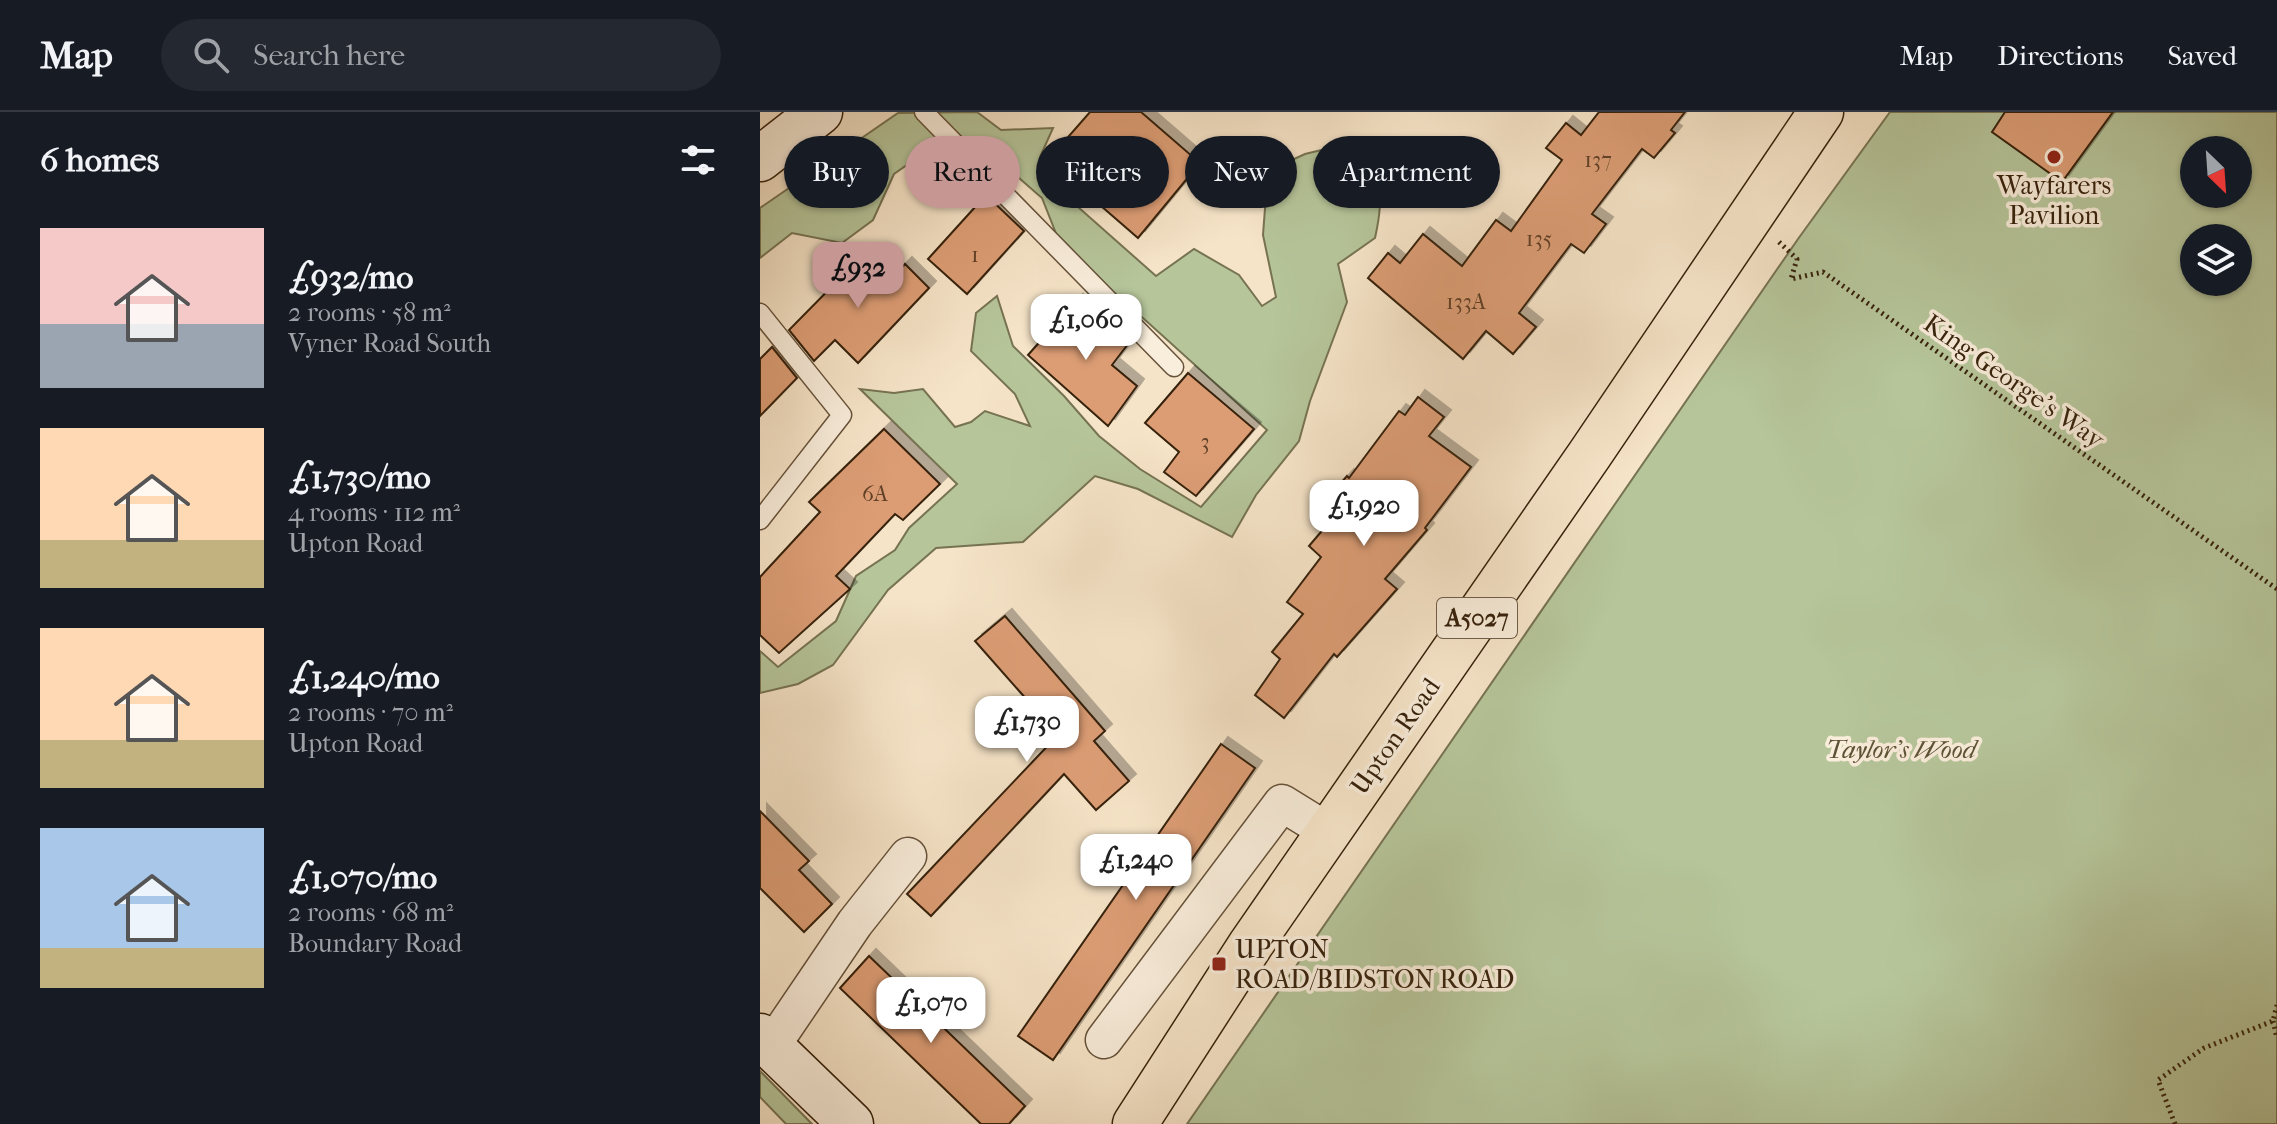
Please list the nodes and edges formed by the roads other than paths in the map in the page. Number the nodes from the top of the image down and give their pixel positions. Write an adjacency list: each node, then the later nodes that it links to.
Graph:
1 (820, 112): 4 (main road)
2 (924, 112): 6 (lane)
3 (1821, 112): 8 (main road, Upton Road / A5027)
4 (760, 159)
5 (760, 313): 7 (lane)
6 (1174, 367)
7 (760, 520)
8 (1329, 832): 10 (street); 13 (main road, Upton Road / A5027)
9 (908, 856): 11 (street)
10 (1104, 1040)
11 (766, 1042): 12 (main road)
12 (851, 1124)
13 (1135, 1124)

